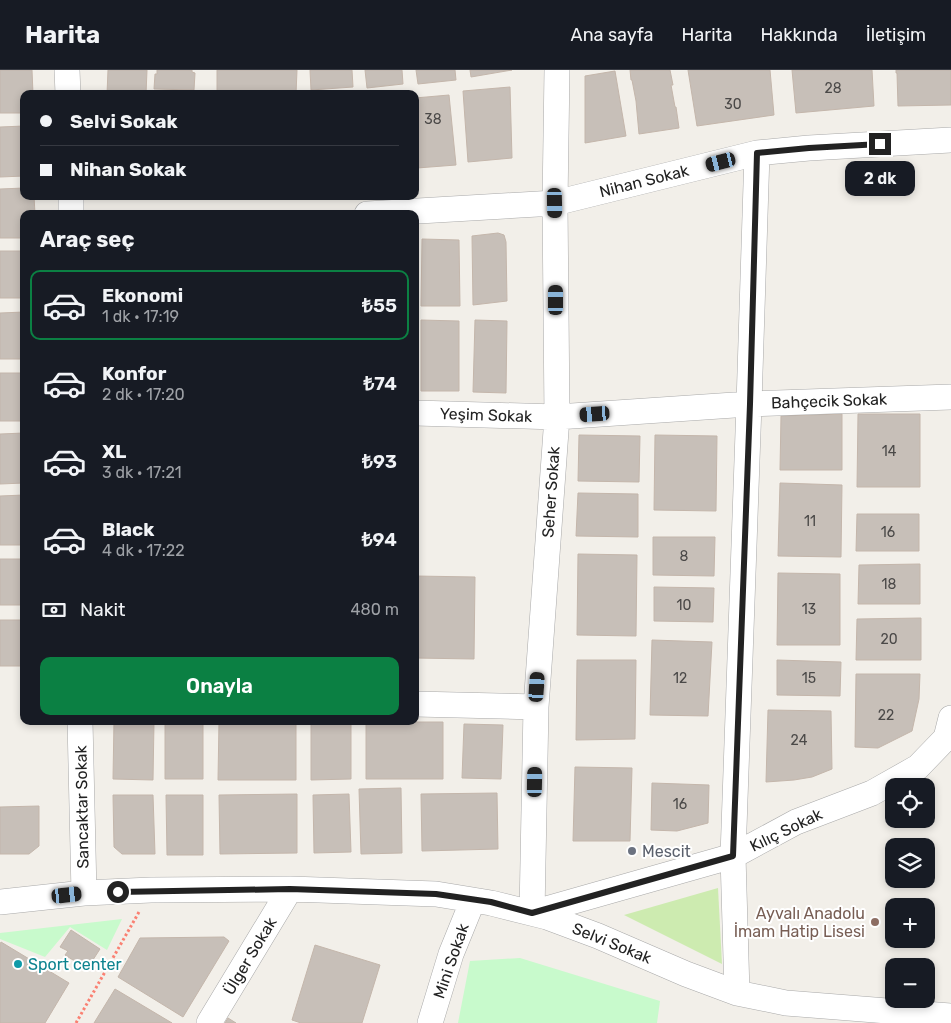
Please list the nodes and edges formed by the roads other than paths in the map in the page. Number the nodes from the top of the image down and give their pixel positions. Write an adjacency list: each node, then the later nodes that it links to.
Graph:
1 (68, 70): 3 (street)
2 (557, 70): 6 (street, Seher Sokak)
3 (68, 90)
4 (951, 140): 5 (street, Nihan Sokak)
5 (757, 153): 6 (street, Nihan Sokak); 9 (street)
6 (555, 203): 7 (street, Nihan Sokak); 11 (street, Seher Sokak)
7 (419, 211)
8 (951, 397): 9 (street, Bahçecik Sokak)
9 (750, 404): 11 (street, Bahçecik Sokak); 16 (street)
10 (419, 413): 11 (street, Yeşim Sokak)
11 (557, 417): 13 (street, Seher Sokak)
12 (419, 704): 13 (street)
13 (536, 707): 21 (street, Seher Sokak)
14 (951, 718): 16 (street, Kılıç Sokak)
15 (80, 725): 18 (street, Sancaktar Sokak)
16 (733, 856): 21 (street, Kılıç Sokak); 22 (street)
17 (290, 889): 18 (street, Selvi Sokak); 19 (street, Selvi Sokak); 24 (street, Ülger Sokak)
18 (84, 893): 20 (street, Selvi Sokak)
19 (473, 900): 21 (street, Selvi Sokak); 25 (street, Mini Sokak)
20 (0, 902)
21 (532, 913): 22 (street, Selvi Sokak)
22 (737, 993): 23 (street, Selvi Sokak)
23 (951, 1016)
24 (209, 1023)
25 (430, 1023)

